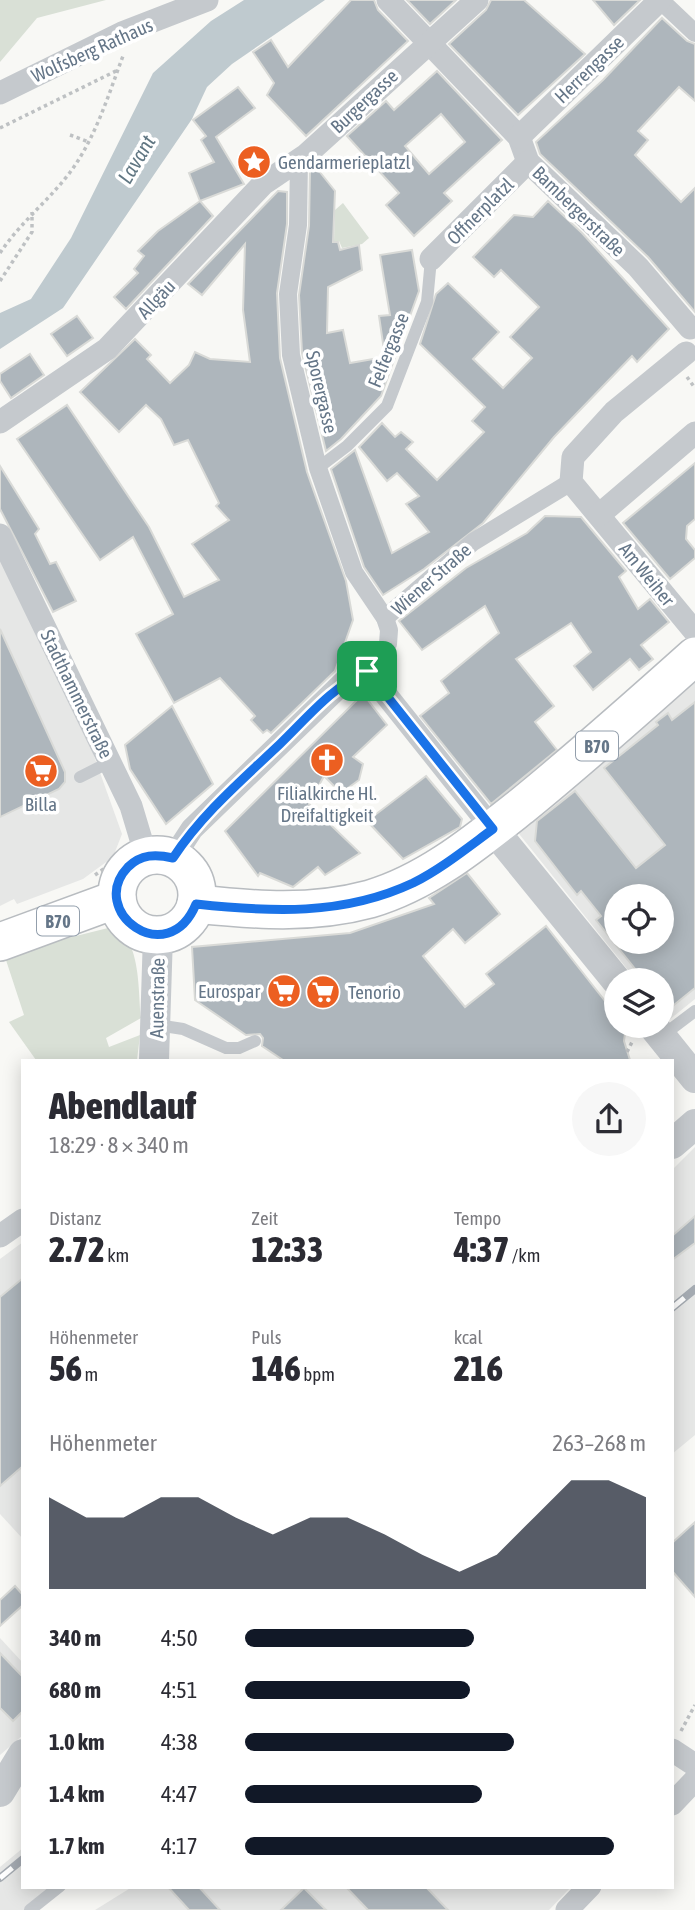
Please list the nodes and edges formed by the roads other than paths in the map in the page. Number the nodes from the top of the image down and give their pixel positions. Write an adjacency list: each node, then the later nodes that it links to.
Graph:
1 (207, 0): 7 (street, Wolfsberg Rathaus)
2 (388, 0): 6 (street, Bambergerstraße)
3 (477, 0): 6 (street, Burgergasse)
4 (660, 0): 5 (street); 8 (street, Herrengasse)
5 (695, 33)
6 (428, 41): 8 (street, Bambergerstraße); 9 (street, Burgergasse)
7 (8, 89)
8 (519, 137): 10 (street, Bambergerstraße)
9 (299, 160): 14 (street, Allgäu); 16 (street, Sporergasse)
10 (528, 162): 11 (street, Offnerplatzl); 12 (street, Bambergerstraße)
11 (431, 259): 16 (lane, Felfergasse)
12 (692, 326): 13 (street)
13 (690, 358): 17 (street)
14 (0, 422)
15 (695, 432): 18 (street)
16 (318, 468): 20 (street, Sporergasse)
17 (571, 482): 18 (street, Am Weiher); 20 (street, Wiener Straße)
18 (599, 515): 21 (street, Am Weiher)
19 (0, 535): 23 (street, Stadthammerstraße)
20 (385, 618): 22 (street, Wiener Straße)
21 (693, 656): 25 (main road, B70)
22 (367, 671): 25 (street); 26 (street, Wiener Straße)
23 (110, 762): 24 (lane); 26 (street, Stadthammerstraße)
24 (80, 777)
25 (493, 829): 28 (main road, B70); 31 (street)
26 (148, 852): 27 (main road); 28 (main road)
27 (103, 889): 29 (main road); 30 (main road, B70)
28 (196, 904): 29 (main road)
29 (158, 935): 34 (street, Auenstraße)
30 (0, 942)
31 (606, 968)
32 (695, 1010): 33 (lane)
33 (674, 1022)
34 (158, 1025): 36 (lane); 37 (street, Auenstraße)
35 (663, 1038): 38 (street)
36 (255, 1041)
37 (155, 1059)
38 (695, 1078)
39 (695, 1124): 40 (street)
40 (674, 1142)
41 (21, 1221): 42 (street)
42 (0, 1236)
43 (674, 1745): 45 (street)
44 (21, 1757): 47 (street)
45 (695, 1765)
46 (695, 1780): 48 (street)
47 (0, 1792)
48 (674, 1802)
49 (56, 1889): 51 (lane)
50 (587, 1889): 52 (street)
51 (30, 1910)
52 (567, 1910)

